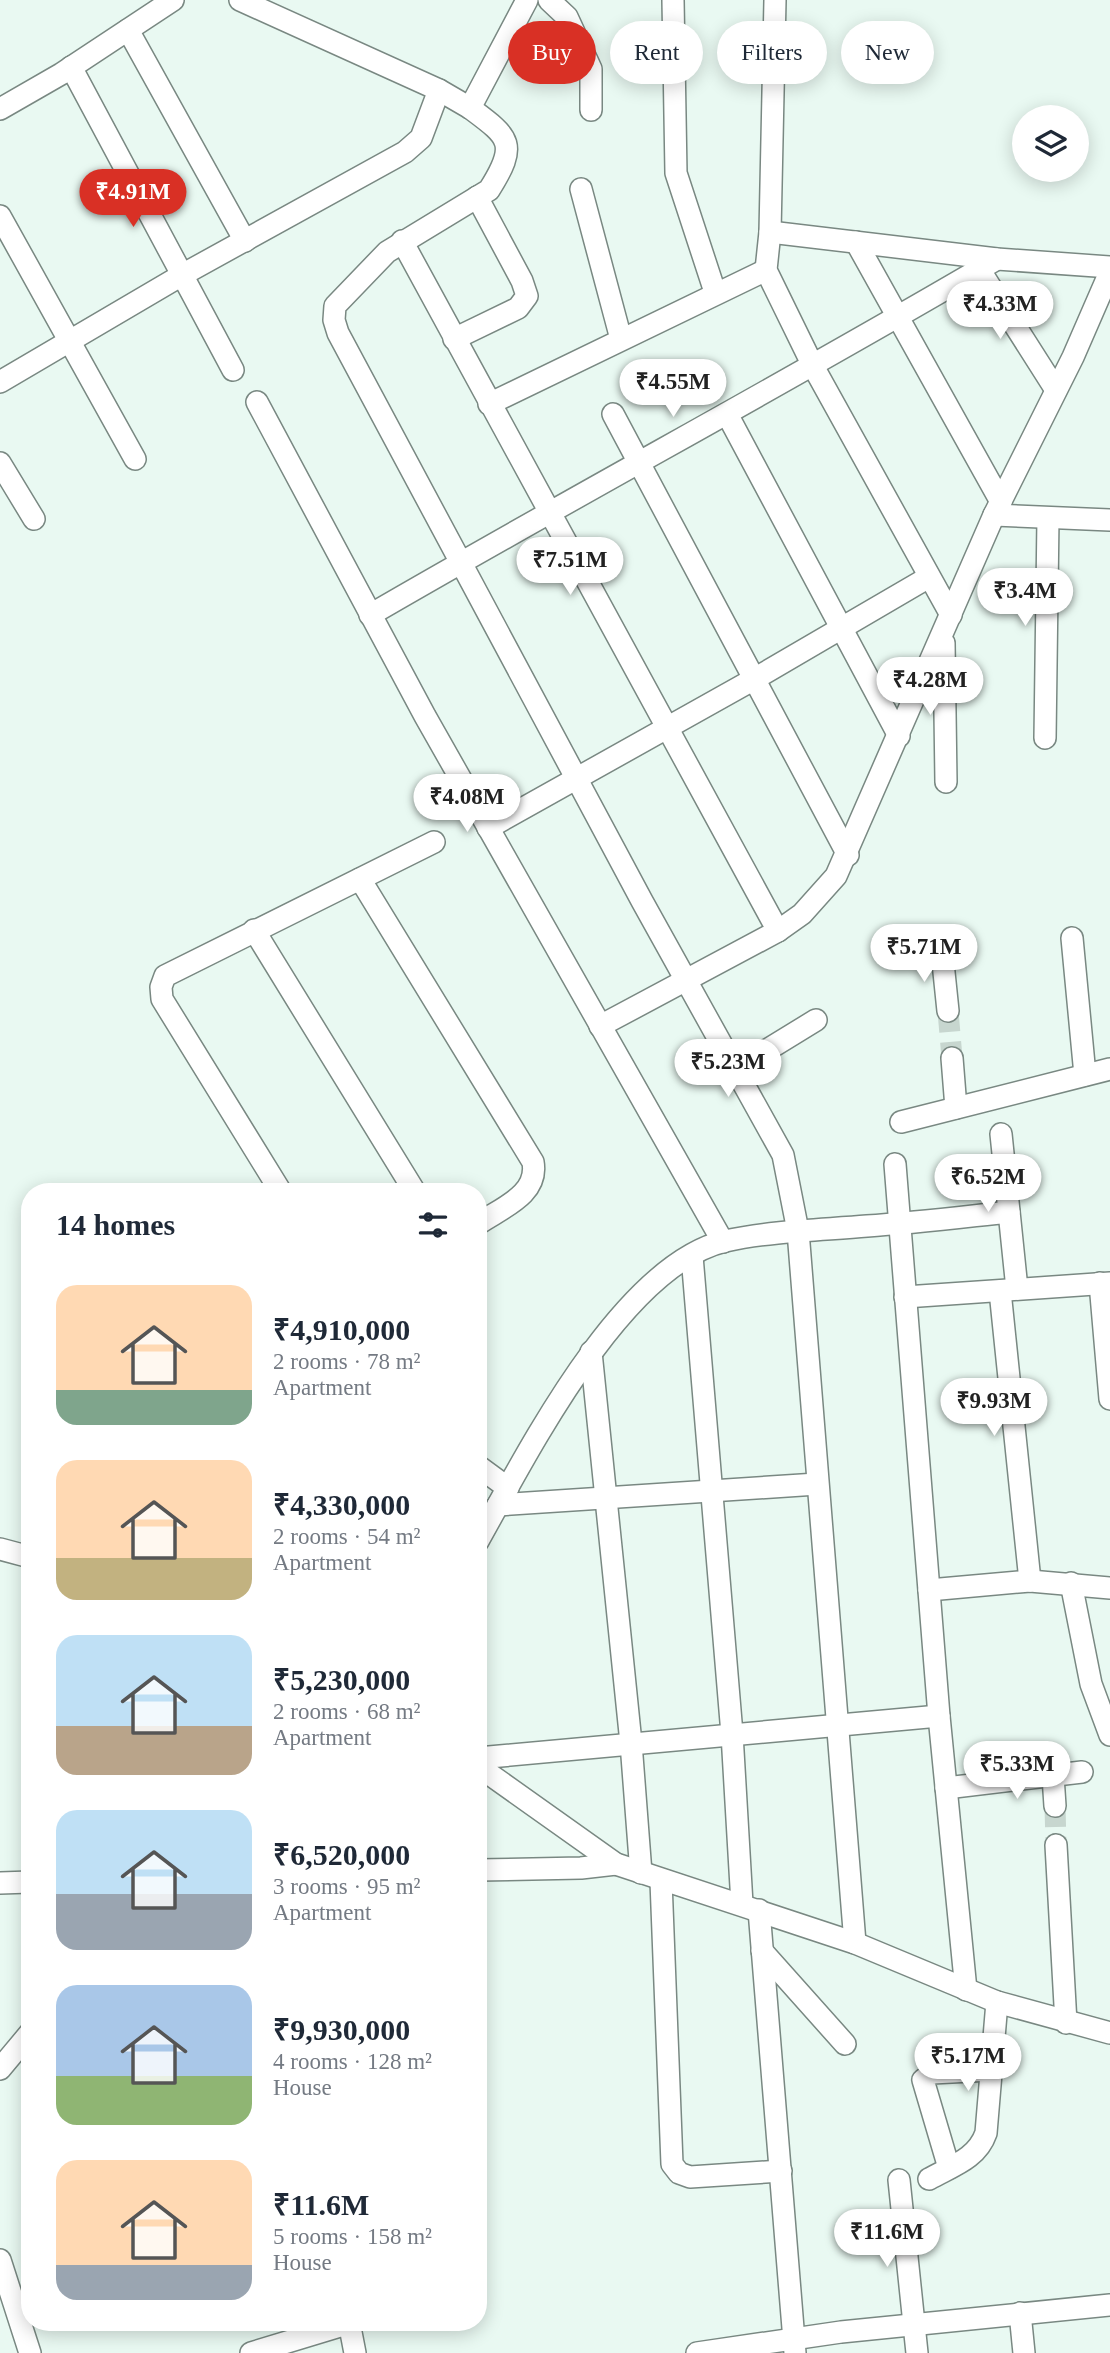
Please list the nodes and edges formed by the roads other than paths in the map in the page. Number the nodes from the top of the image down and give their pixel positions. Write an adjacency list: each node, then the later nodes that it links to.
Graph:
1 (173, 0): 7 (street)
2 (240, 0): 9 (street)
3 (527, 0): 10 (street)
4 (549, 0): 12 (street)
5 (673, 0): 24 (street)
6 (775, 0): 16 (street)
7 (128, 30): 8 (street); 17 (street)
8 (71, 67): 11 (street); 23 (street)
9 (439, 90): 10 (street); 17 (street)
10 (470, 108): 14 (street)
11 (0, 109)
12 (591, 110)
13 (582, 189): 28 (street)
14 (477, 197): 18 (street); 27 (street)
15 (0, 216): 29 (street)
16 (770, 232): 19 (street); 21 (street)
17 (245, 241): 23 (street)
18 (402, 241): 27 (street); 46 (street)
19 (856, 242): 20 (street); 26 (street)
20 (988, 264): 22 (street); 26 (street); 33 (street)
21 (766, 270): 24 (street); 30 (street)
22 (1110, 270): 25 (street)
23 (182, 275): 29 (street); 31 (street)
24 (715, 292): 28 (street)
25 (1106, 297): 33 (street)
26 (896, 318): 30 (street); 41 (street)
27 (454, 339): 35 (street)
28 (621, 339): 35 (street)
29 (70, 341): 32 (street); 38 (street)
30 (813, 366): 37 (street); 47 (street)
31 (233, 370)
32 (0, 382)
33 (1056, 390): 41 (street)
34 (257, 402): 48 (street)
35 (489, 404): 42 (street)
36 (613, 414): 39 (street)
37 (727, 414): 39 (street); 50 (street)
38 (135, 459)
39 (638, 461): 42 (street); 51 (street)
40 (0, 463): 44 (street)
41 (998, 509): 43 (street); 49 (street)
42 (548, 512): 46 (street); 52 (street)
43 (1048, 518): 45 (street); 54 (street)
44 (34, 519)
45 (1110, 520)
46 (460, 563): 48 (street); 55 (street)
47 (929, 577): 49 (street); 50 (street)
48 (370, 615): 57 (street)
49 (947, 625): 53 (street); 56 (street)
50 (840, 630): 51 (street); 53 (street)
51 (756, 678): 52 (street); 59 (street)
52 (666, 728): 55 (street); 62 (street)
53 (899, 736): 59 (street)
54 (1045, 738)
55 (577, 778): 57 (street); 65 (street)
56 (946, 782)
57 (488, 828): 68 (street)
58 (434, 842): 60 (street)
59 (848, 855): 62 (street)
60 (360, 878): 61 (street); 80 (street)
61 (254, 930): 77 (street); 78 (street)
62 (778, 931): 65 (street)
63 (1072, 938): 72 (street)
64 (942, 953): 66 (street)
65 (688, 981): 68 (street); 70 (street)
66 (948, 1011)
67 (816, 1020): 70 (street)
68 (600, 1026): 83 (street)
69 (952, 1058): 73 (street)
70 (736, 1069): 82 (street)
71 (1110, 1069): 72 (street)
72 (1085, 1075): 73 (street)
73 (956, 1108): 74 (street)
74 (901, 1122)
75 (1001, 1133): 79 (street)
76 (895, 1164): 81 (street)
77 (275, 1183)
78 (409, 1183)
79 (1009, 1212): 81 (street); 86 (street)
80 (487, 1218)
81 (899, 1224): 82 (street); 87 (street)
82 (798, 1231): 83 (street); 91 (street)
83 (723, 1242): 84 (street)
84 (692, 1256): 88 (street); 92 (street)
85 (1105, 1283): 86 (street); 89 (street)
86 (1008, 1291): 87 (street); 98 (street)
87 (905, 1297): 101 (street)
88 (592, 1352): 93 (street); 94 (street)
89 (1110, 1393)
90 (487, 1477): 93 (street)
91 (817, 1484): 92 (street); 103 (street)
92 (712, 1492): 94 (street); 104 (street)
93 (503, 1497): 94 (street); 95 (street)
94 (608, 1500): 106 (street)
95 (487, 1525)
96 (0, 1549): 97 (street)
97 (21, 1555)
98 (1030, 1581): 99 (street); 101 (street)
99 (1071, 1583): 100 (street); 105 (street)
100 (1110, 1588)
101 (929, 1590): 102 (street)
102 (939, 1716): 103 (street); 111 (street)
103 (837, 1725): 104 (street); 121 (street)
104 (732, 1734): 106 (street); 120 (street)
105 (1110, 1735)
106 (632, 1743): 107 (street); 117 (street)
107 (487, 1757)
108 (487, 1772): 114 (street)
109 (1082, 1772): 110 (street)
110 (1053, 1776): 111 (street); 112 (street)
111 (946, 1788): 123 (street)
112 (1055, 1806)
113 (1056, 1845): 125 (street)
114 (616, 1864): 115 (street); 117 (street)
115 (487, 1870)
116 (0, 1875): 119 (street)
117 (651, 1877): 120 (street); 132 (street)
118 (21, 1883): 119 (street)
119 (0, 1884)
120 (751, 1907): 121 (street); 122 (street)
121 (855, 1943): 123 (street)
122 (762, 1951): 128 (street); 132 (street)
123 (967, 1990): 124 (street)
124 (997, 2002): 125 (street); 130 (street)
125 (1066, 2022): 126 (street)
126 (1110, 2033)
127 (21, 2044): 129 (street)
128 (845, 2044)
129 (0, 2069)
130 (991, 2070): 131 (street); 131 (street)
131 (948, 2168): 133 (street)
132 (781, 2171): 143 (street)
133 (929, 2179)
134 (900, 2180): 138 (street)
135 (0, 2260): 139 (street)
136 (1110, 2305): 137 (street)
137 (1020, 2313): 138 (street); 149 (street)
138 (914, 2324): 143 (street); 148 (street)
139 (21, 2325)
140 (23, 2331): 144 (street)
141 (324, 2331): 145 (street)
142 (351, 2331): 146 (street)
143 (794, 2345): 147 (street)
144 (30, 2353)
145 (251, 2353)
146 (355, 2353)
147 (697, 2353)
148 (917, 2353)
149 (1024, 2353)

